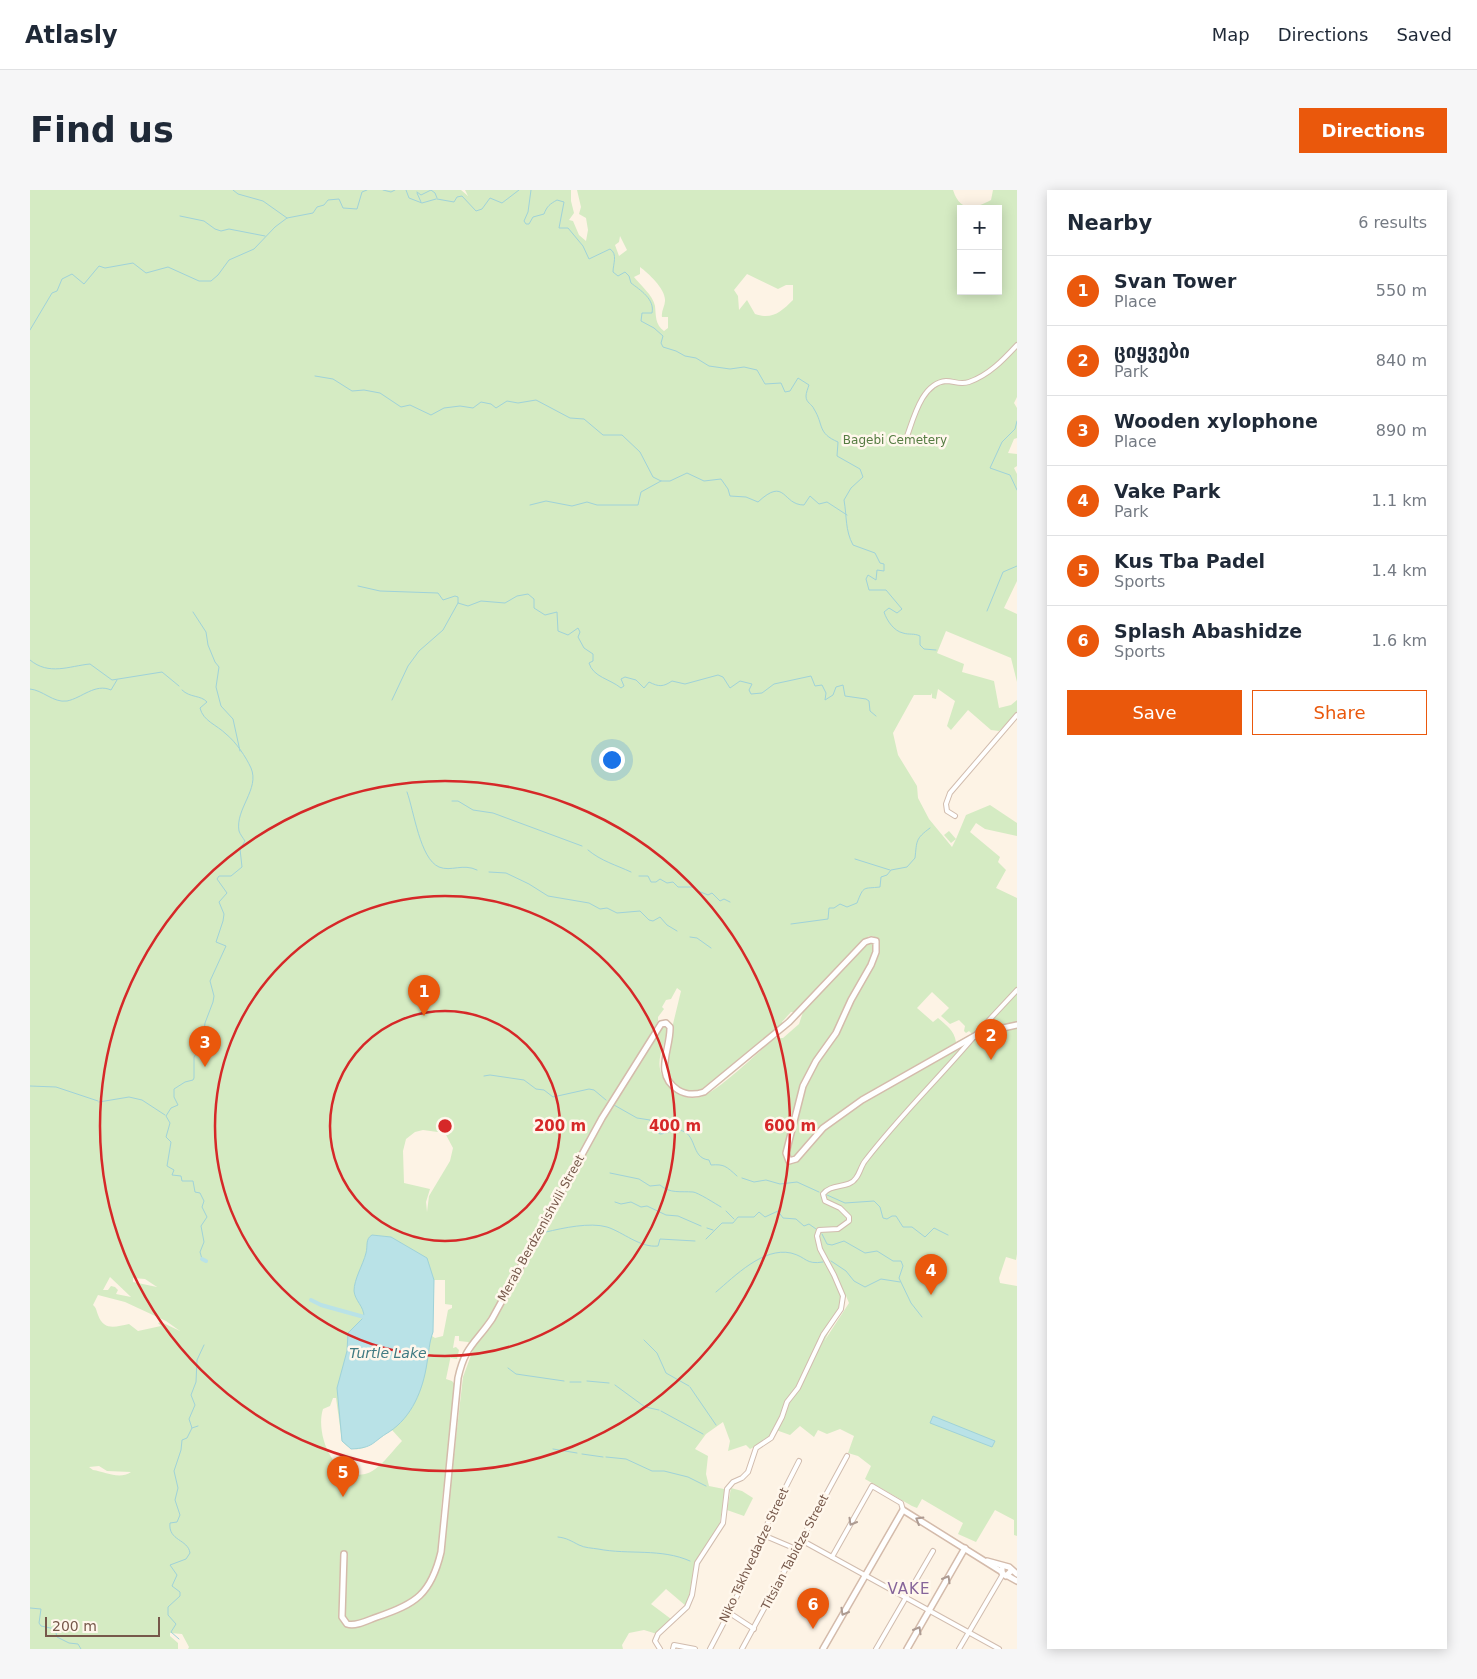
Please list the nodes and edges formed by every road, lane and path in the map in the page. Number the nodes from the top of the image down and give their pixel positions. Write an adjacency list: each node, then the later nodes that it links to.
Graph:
1 (1017, 344): 2 (street)
2 (906, 439)
3 (1017, 715): 4 (street)
4 (955, 816)
5 (1017, 990): 7 (street)
6 (1017, 1025): 7 (street, Merab Berdzenishvili Street)
7 (975, 1035): 16 (street, Merab Berdzenishvili Street); 27 (street)
8 (847, 1456): 12 (street, Titsian Tabidze Street)
9 (799, 1461): 11 (street, Niko Tskhvedadze Street)
10 (903, 1510): 13 (street, one-way to 10); 17 (street, one-way to 17); 20 (street)
11 (763, 1535): 14 (street); 24 (street, Niko Tskhvedadze Street)
12 (801, 1540): 14 (street, Titsian Tabidze Street); 17 (street)
13 (964, 1548): 18 (street); 23 (street, one-way to 13)
14 (796, 1549): 25 (street, Titsian Tabidze Street)
15 (933, 1551): 22 (street)
16 (344, 1554)
17 (832, 1557): 20 (street)
18 (1005, 1572): 19 (street); 21 (street); 26 (street)
19 (1017, 1574)
20 (865, 1576): 22 (street); 32 (street, one-way to 32)
21 (1017, 1582)
22 (906, 1598): 23 (street); 33 (street)
23 (929, 1611): 26 (street); 34 (street, one-way to 23)
24 (728, 1612): 25 (street); 30 (street, Niko Tskhvedadze Street)
25 (754, 1629): 31 (street, Titsian Tabidze Street)
26 (969, 1632): 35 (street); 36 (street)
27 (660, 1649)
28 (673, 1649): 29 (street)
29 (695, 1649)
30 (710, 1649)
31 (742, 1649)
32 (823, 1649)
33 (876, 1649)
34 (906, 1649)
35 (959, 1649)
36 (999, 1649)

